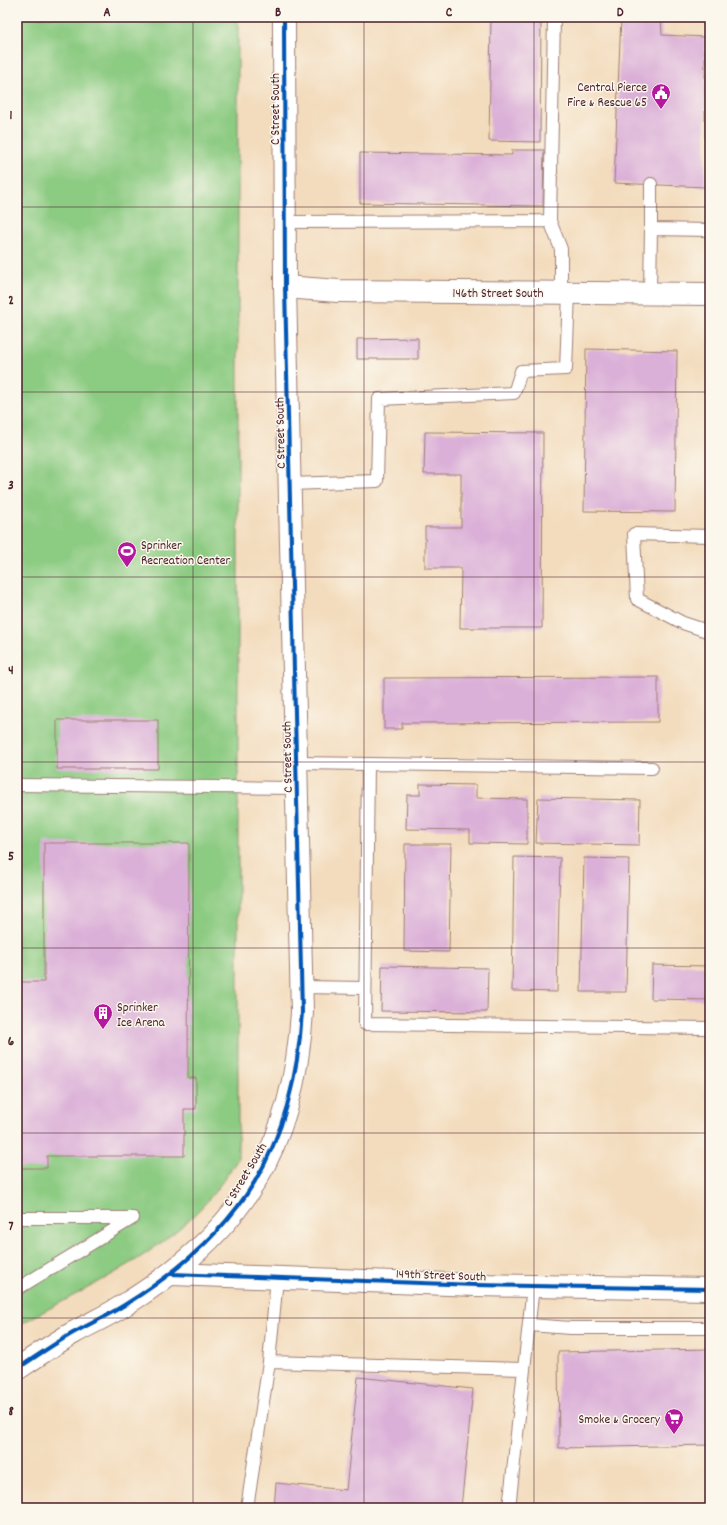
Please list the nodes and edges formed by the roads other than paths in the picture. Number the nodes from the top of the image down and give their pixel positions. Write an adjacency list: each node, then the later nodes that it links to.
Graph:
1 (284, 17): 5 (street, C Street South)
2 (554, 17): 4 (lane)
3 (651, 184): 6 (lane)
4 (550, 221): 5 (lane); 9 (lane)
5 (285, 222): 8 (street, C Street South)
6 (650, 229): 7 (lane); 10 (lane)
7 (710, 230)
8 (285, 287): 9 (street, 146th Street South); 12 (street, C Street South)
9 (565, 292): 10 (street, 146th Street South); 12 (lane)
10 (650, 293): 11 (street, 146th Street South)
11 (710, 294)
12 (290, 484): 15 (street, C Street South)
13 (710, 536): 14 (lane)
14 (710, 632)
15 (296, 763): 16 (lane); 19 (street, C Street South)
16 (368, 764): 17 (lane); 21 (lane)
17 (652, 768)
18 (17, 785): 19 (lane)
19 (297, 788): 20 (street, C Street South)
20 (302, 987): 21 (lane); 24 (street, C Street South)
21 (365, 988): 22 (lane)
22 (710, 1028)
23 (17, 1218): 27 (lane)
24 (171, 1274): 25 (street, 149th Street South); 32 (street, C Street South)
25 (277, 1278): 26 (street, 149th Street South); 31 (lane)
26 (533, 1286): 28 (street, 149th Street South); 29 (lane)
27 (17, 1289)
28 (710, 1289)
29 (529, 1325): 30 (lane); 33 (lane)
30 (710, 1328)
31 (269, 1362): 33 (lane); 34 (lane)
32 (17, 1369)
33 (524, 1369): 35 (lane)
34 (246, 1508)
35 (509, 1508)

